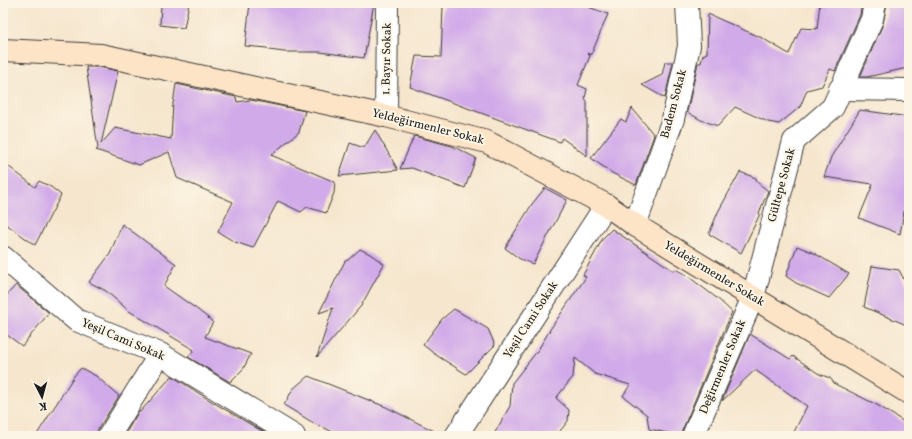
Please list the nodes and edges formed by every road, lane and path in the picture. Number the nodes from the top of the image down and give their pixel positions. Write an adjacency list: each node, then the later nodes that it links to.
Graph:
1 (387, 3): 7 (street, 1. Bayır Sokak)
2 (687, 3): 9 (street, Badem Sokak)
3 (875, 3): 5 (street, Gültepe Sokak)
4 (3, 50): 7 (street, Yeldeğirmenler Sokak)
5 (840, 89): 6 (street); 11 (street, Gültepe Sokak)
6 (909, 90)
7 (386, 116): 8 (street, Yeldeğirmenler Sokak)
8 (606, 205): 9 (street, Yeldeğirmenler Sokak); 16 (street, Yeşil Cami Sokak)
9 (635, 225): 11 (street, Yeldeğirmenler Sokak)
10 (3, 257): 12 (street, Yeşil Cami Sokak)
11 (752, 297): 13 (street, Yeldeğirmenler Sokak); 17 (street, Değirmenler Sokak)
12 (160, 354): 14 (street); 15 (street, Yeşil Cami Sokak)
13 (909, 393)
14 (109, 436)
15 (294, 436)
16 (456, 436)
17 (693, 436)

